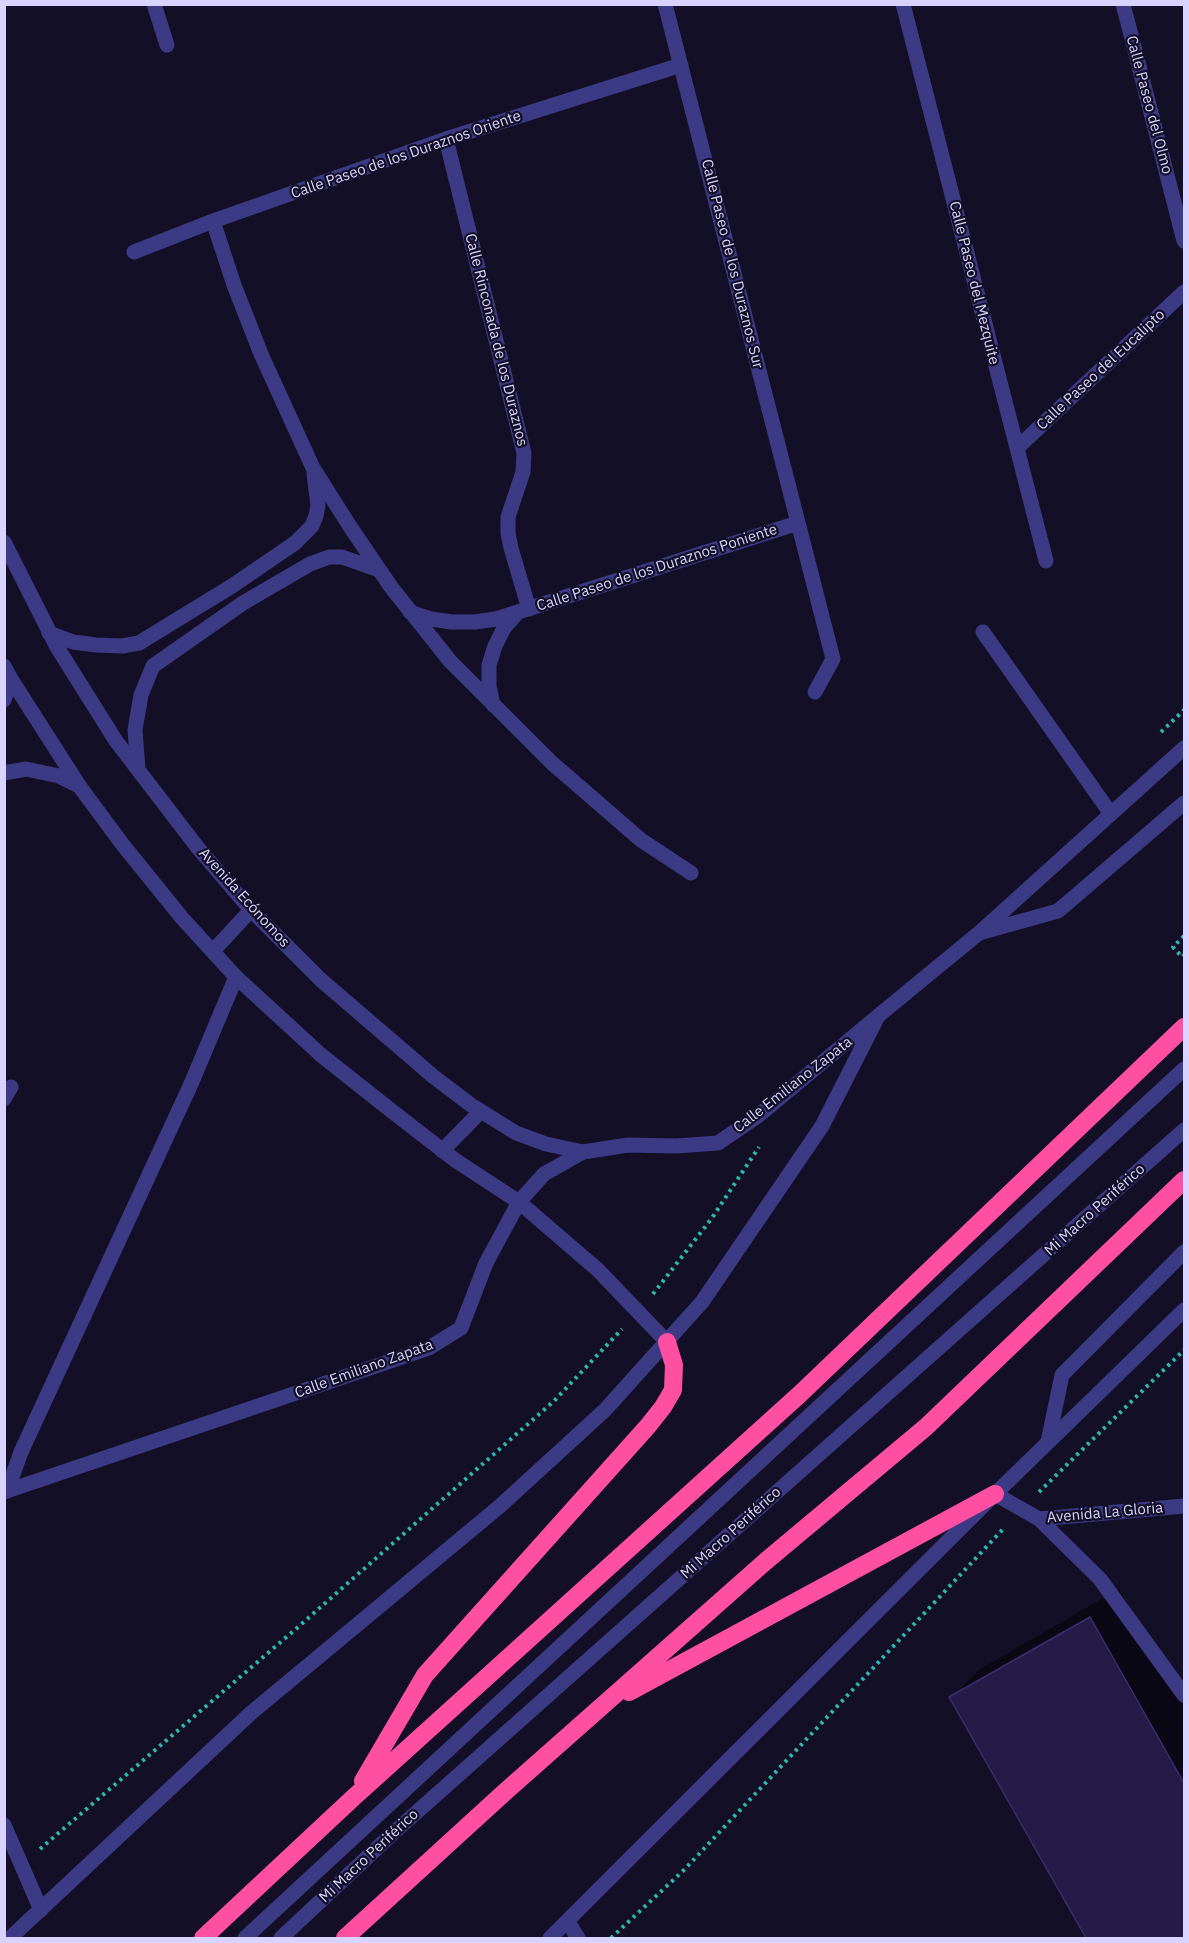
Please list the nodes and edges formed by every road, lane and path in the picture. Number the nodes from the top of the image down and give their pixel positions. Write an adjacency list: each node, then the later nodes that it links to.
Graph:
1 (154, 4): 5 (street)
2 (665, 4): 6 (street, Calle Paseo de los Duraznos Sur)
3 (903, 4): 12 (street, Calle Paseo del Mezquite)
4 (1123, 4): 9 (street, Calle Paseo del Olmo)
5 (167, 45)
6 (681, 64): 7 (street, Calle Paseo de los Duraznos Oriente); 14 (street, Calle Paseo de los Duraznos Sur)
7 (446, 140): 8 (street, Calle Paseo de los Duraznos Oriente); 18 (street, Calle Rinconada de los Duraznos)
8 (213, 221): 10 (street, Calle Paseo de los Duraznos Oriente); 13 (street)
9 (1185, 241)
10 (135, 252)
11 (1185, 292): 12 (street, Calle Paseo del Eucalipto)
12 (1017, 448): 16 (street, Calle Paseo del Mezquite)
13 (313, 468): 17 (street); 21 (street)
14 (798, 523): 18 (street, Calle Paseo de los Duraznos Poniente); 23 (street, Calle Paseo de los Duraznos Sur)
15 (4, 543): 21 (street, Avenida Ecónomos)
16 (1046, 561)
17 (380, 570): 19 (street); 27 (street)
18 (523, 611): 19 (street, Calle Paseo de los Duraznos Poniente); 25 (street, Calle Paseo de los Duraznos Poniente)
19 (410, 612): 25 (street)
20 (983, 632): 31 (street)
21 (50, 633): 27 (street, Avenida Ecónomos)
22 (8, 672): 24 (street); 29 (street)
23 (815, 692)
24 (4, 700)
25 (494, 705): 32 (street)
26 (1185, 748): 31 (street, Calle Emiliano Zapata)
27 (138, 770): 33 (street, Avenida Ecónomos)
28 (4, 773): 29 (street)
29 (80, 787): 36 (street)
30 (1185, 803): 34 (street)
31 (1112, 814): 34 (street, Calle Emiliano Zapata)
32 (691, 873)
33 (251, 910): 36 (street); 42 (street, Avenida Ecónomos)
34 (979, 933): 39 (street, Calle Emiliano Zapata)
35 (1185, 936): 37 (path)
36 (213, 951): 38 (street)
37 (1185, 955)
38 (237, 977): 45 (street); 55 (street)
39 (878, 1016): 46 (street, Calle Emiliano Zapata); 52 (street)
40 (1185, 1027): 62 (highway)
41 (1185, 1070): 69 (street)
42 (481, 1111): 45 (street); 46 (street, Avenida Ecónomos)
43 (1185, 1130): 70 (street, Mi Macro Periférico)
44 (763, 1140): 51 (path)
45 (442, 1151): 48 (street)
46 (583, 1152): 48 (street, Calle Emiliano Zapata)
47 (1185, 1180): 61 (highway)
48 (519, 1202): 51 (street); 55 (street, Calle Emiliano Zapata)
49 (1185, 1252): 54 (street)
50 (1185, 1310): 54 (street)
51 (639, 1312): 52 (street); 64 (path)
52 (667, 1342): 62 (highway); 65 (street)
53 (1185, 1350): 58 (path)
54 (1048, 1442): 56 (street)
55 (6, 1491)
56 (995, 1494): 58 (street, Avenida La Gloria); 61 (highway); 66 (street)
57 (1185, 1506): 59 (street, Avenida La Gloria)
58 (1022, 1509): 59 (street, Avenida La Gloria); 74 (path)
59 (1039, 1519): 60 (street)
60 (1185, 1695)
61 (601, 1707): 71 (highway)
62 (354, 1797): 68 (highway)
63 (4, 1825): 64 (street)
64 (22, 1864): 65 (street)
65 (42, 1910): 67 (street)
66 (568, 1922): 72 (street); 73 (street)
67 (10, 1938)
68 (203, 1938)
69 (244, 1938)
70 (281, 1938)
71 (345, 1938)
72 (550, 1938)
73 (578, 1938)
74 (611, 1938)

